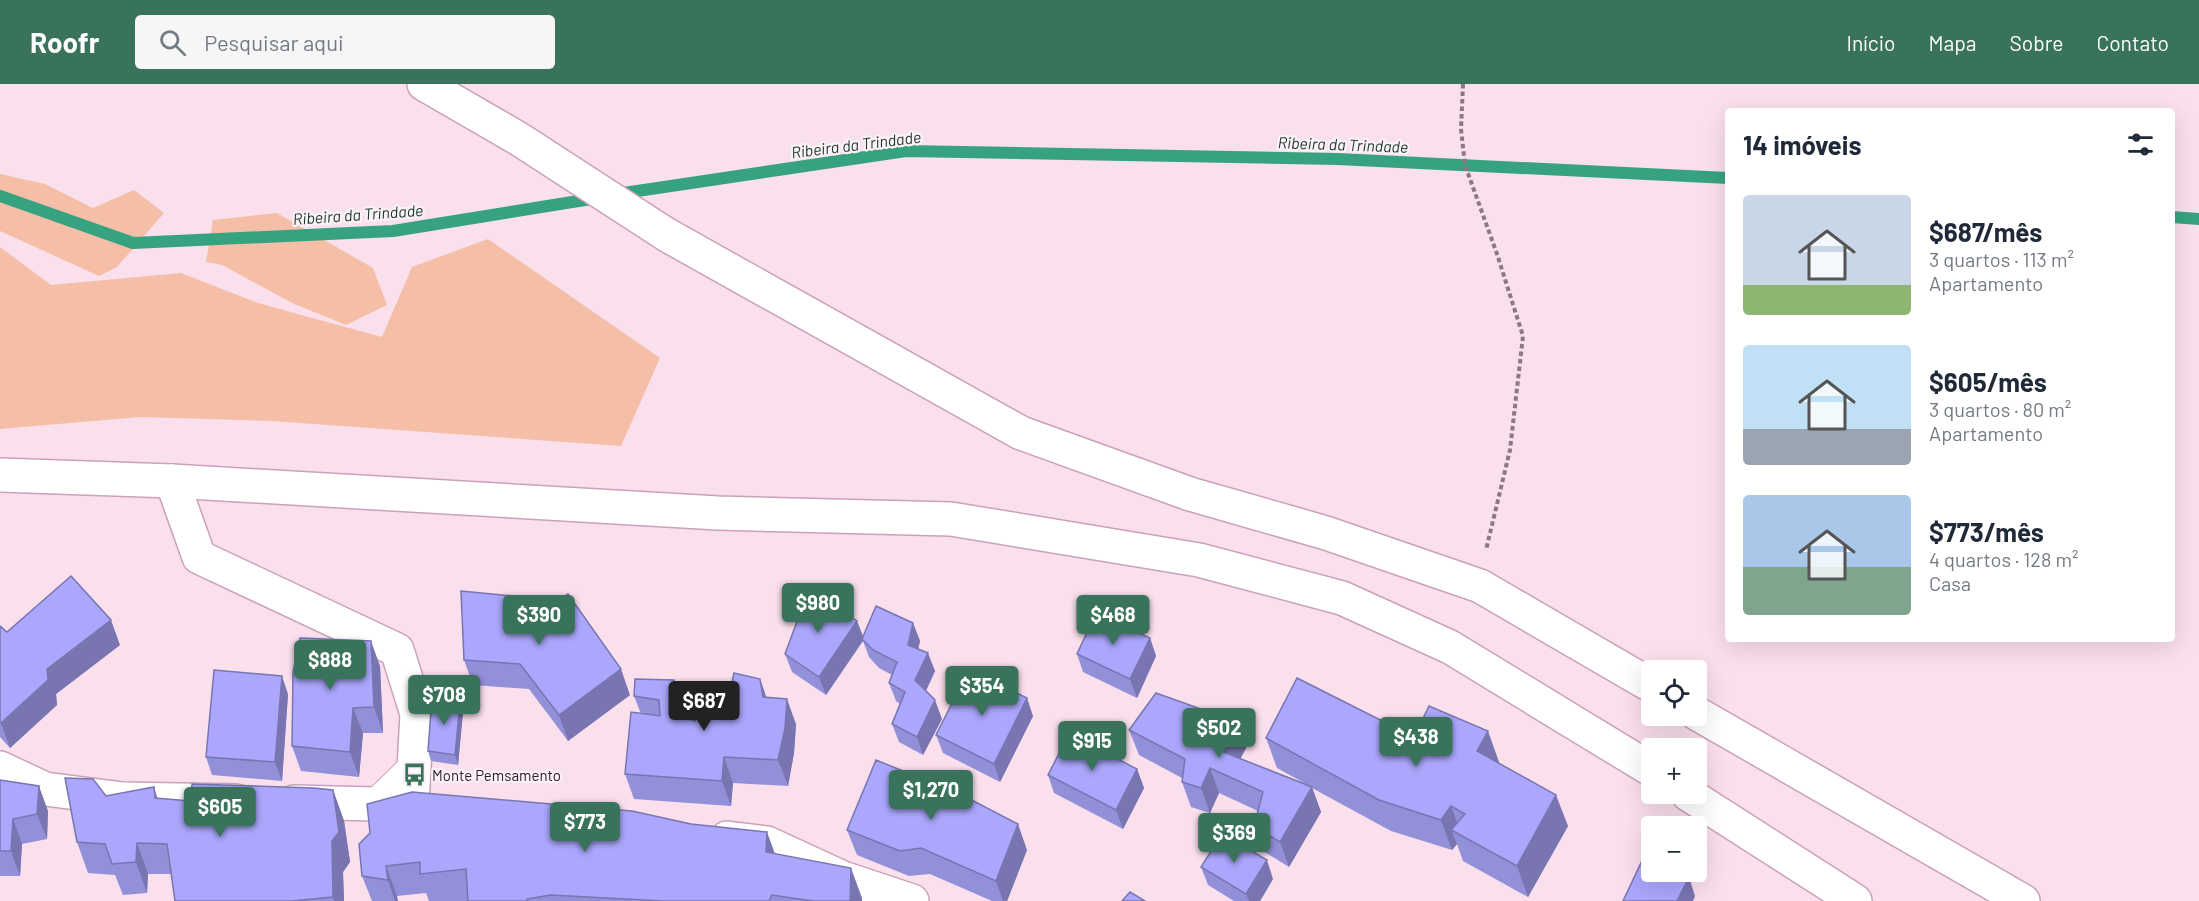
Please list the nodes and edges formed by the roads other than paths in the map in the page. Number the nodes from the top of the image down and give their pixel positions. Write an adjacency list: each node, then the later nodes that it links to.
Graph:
1 (424, 84): 4 (street)
2 (0, 475): 3 (street)
3 (172, 481): 6 (street); 7 (street)
4 (1641, 680)
5 (1707, 719): 16 (street)
6 (415, 759): 9 (lane); 10 (street)
7 (1641, 763)
8 (0, 768): 9 (street)
9 (369, 804): 10 (street)
10 (412, 804): 12 (street)
11 (1705, 804): 15 (street)
12 (446, 807)
13 (698, 834): 14 (street)
14 (912, 901)
15 (1855, 901)
16 (2023, 901)

